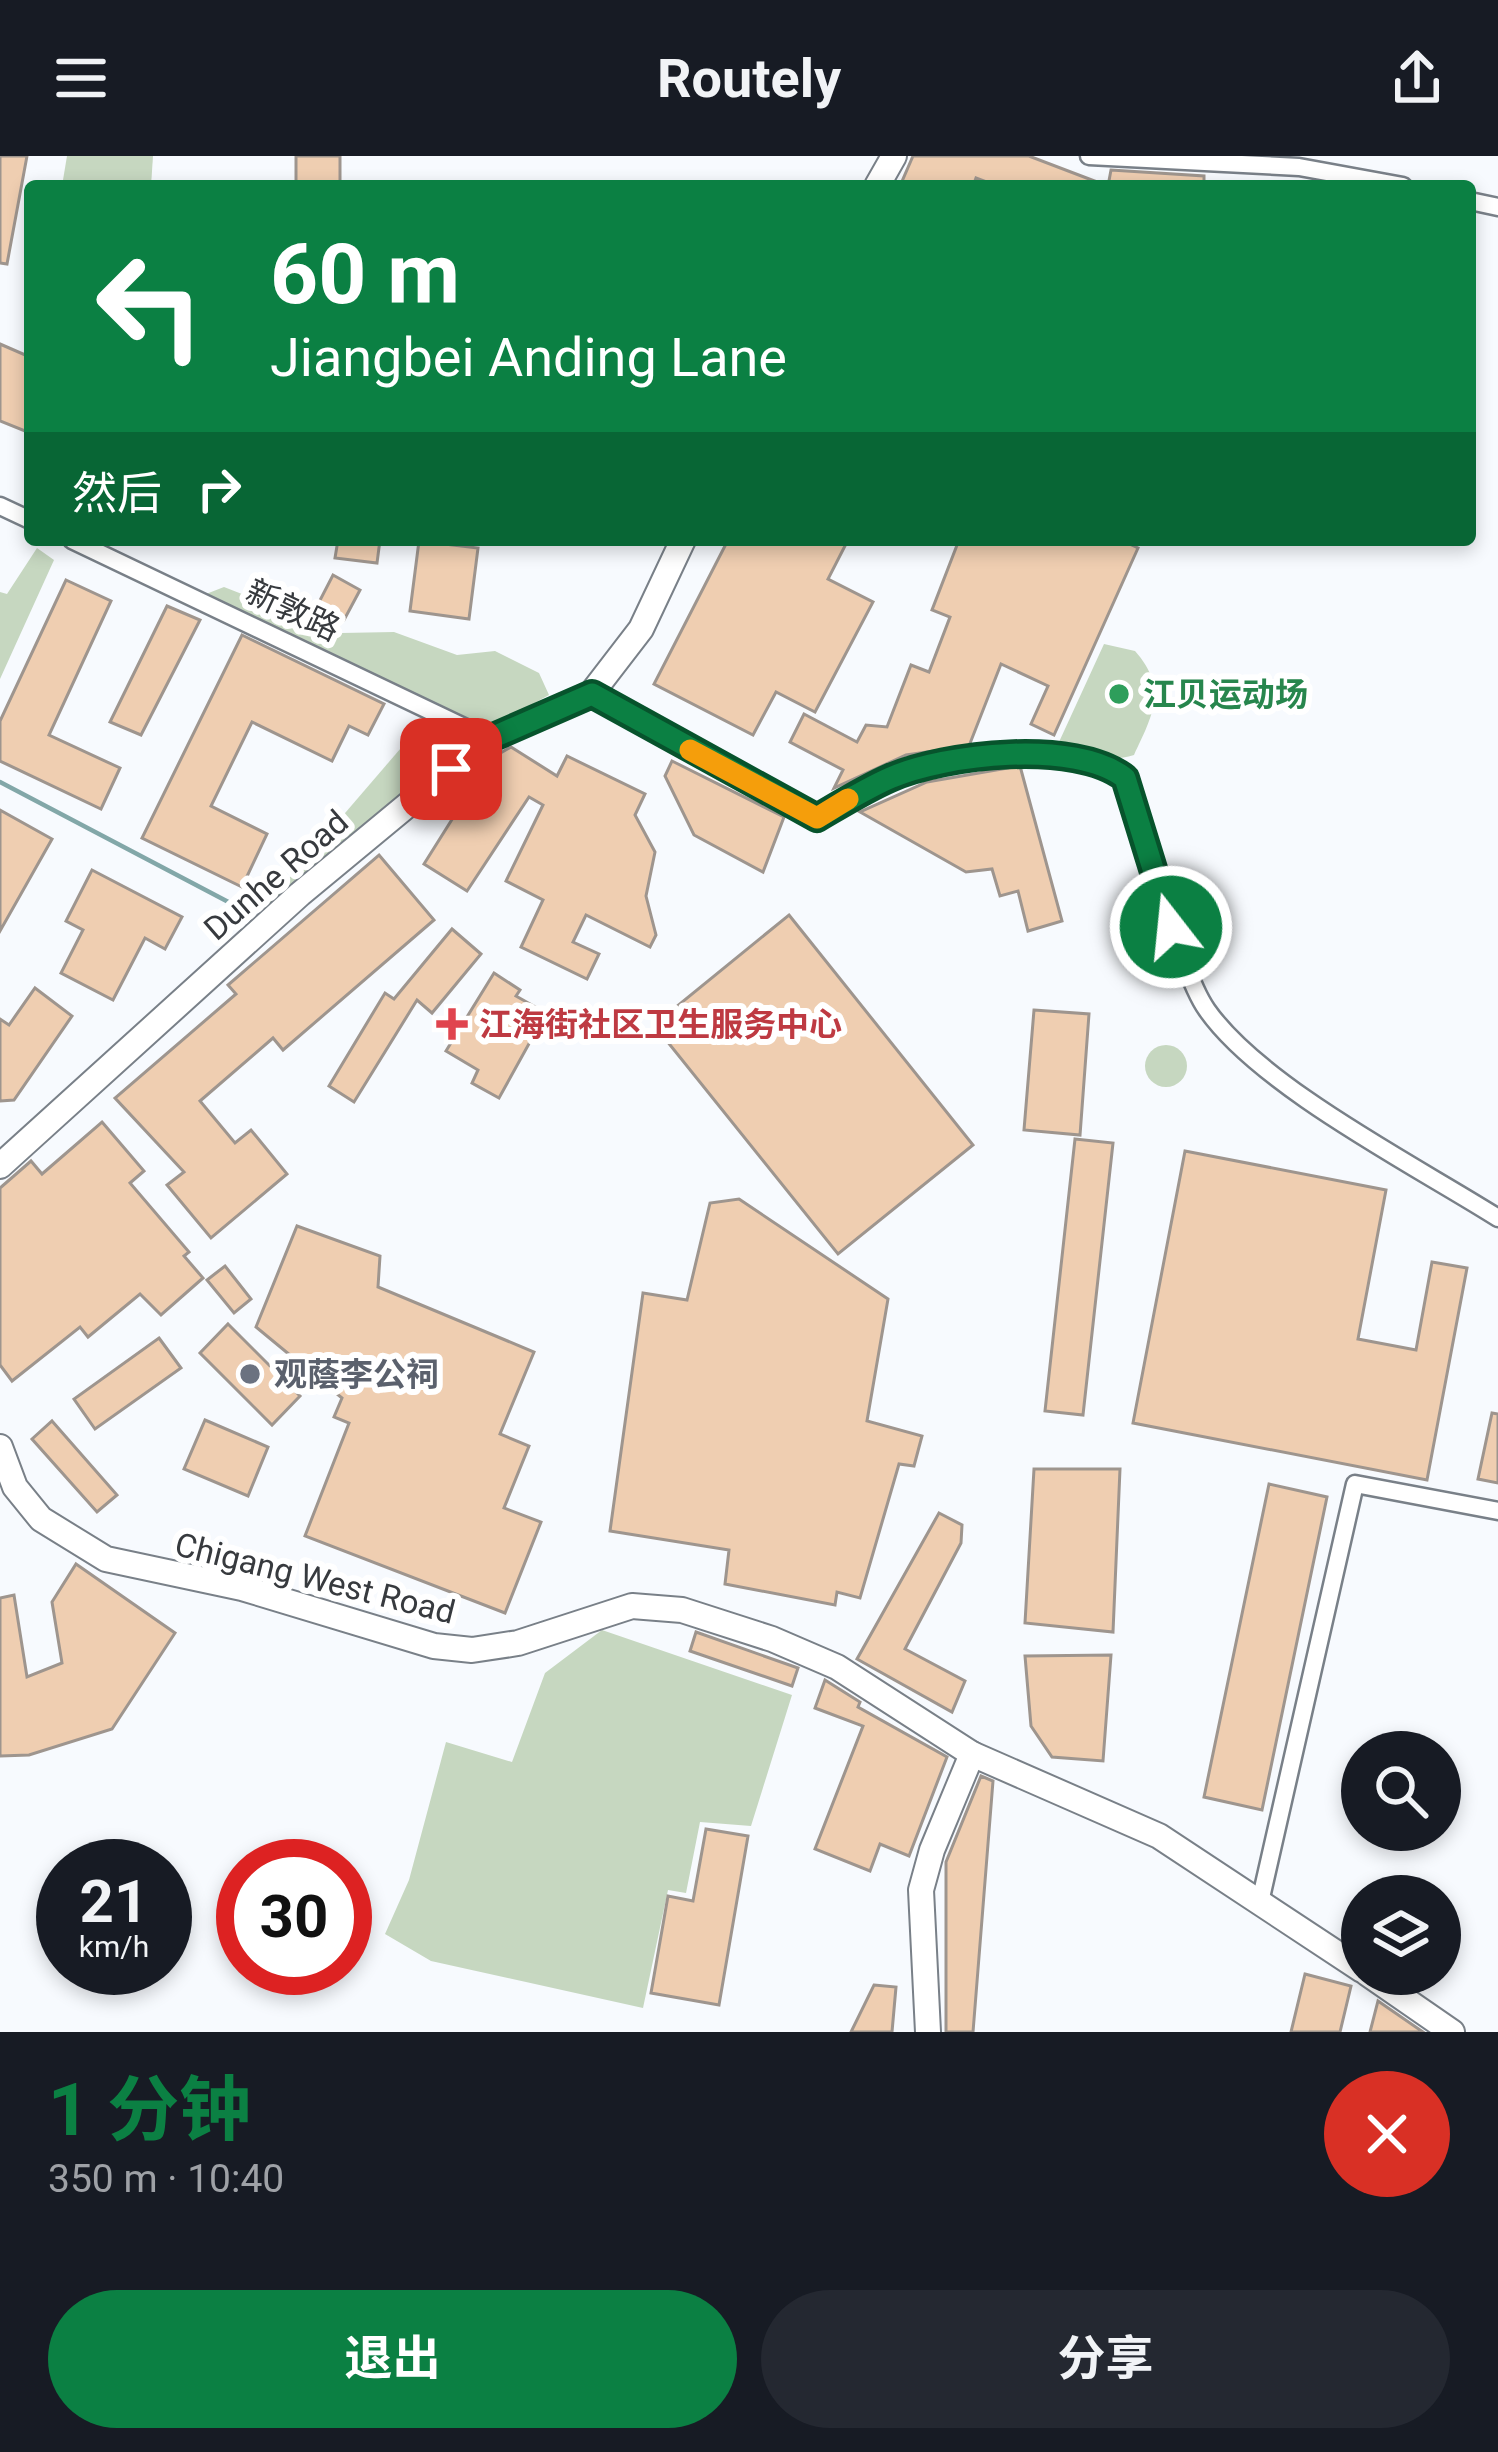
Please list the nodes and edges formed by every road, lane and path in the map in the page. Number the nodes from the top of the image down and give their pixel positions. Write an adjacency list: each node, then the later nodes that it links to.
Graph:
1 (1089, 156): 2 (street)
2 (1299, 161): 3 (street)
3 (1378, 180)
4 (85, 546): 7 (street, 新敦路)
5 (680, 546): 6 (street, Dunhe Road)
6 (592, 694): 7 (street, Dunhe Road); 9 (street)
7 (489, 739): 8 (street, Dunhe Road)
8 (6, 1152)
9 (1498, 1218)
10 (0, 1447): 12 (street, Chigang West Road)
11 (1498, 1510): 13 (street)
12 (972, 1754): 13 (street, Chigang West Road); 16 (street)
13 (1260, 1902): 14 (street, Chigang West Road)
14 (1341, 1956)
15 (1398, 1995): 17 (street, Chigang West Road)
16 (928, 2032)
17 (1452, 2032)

